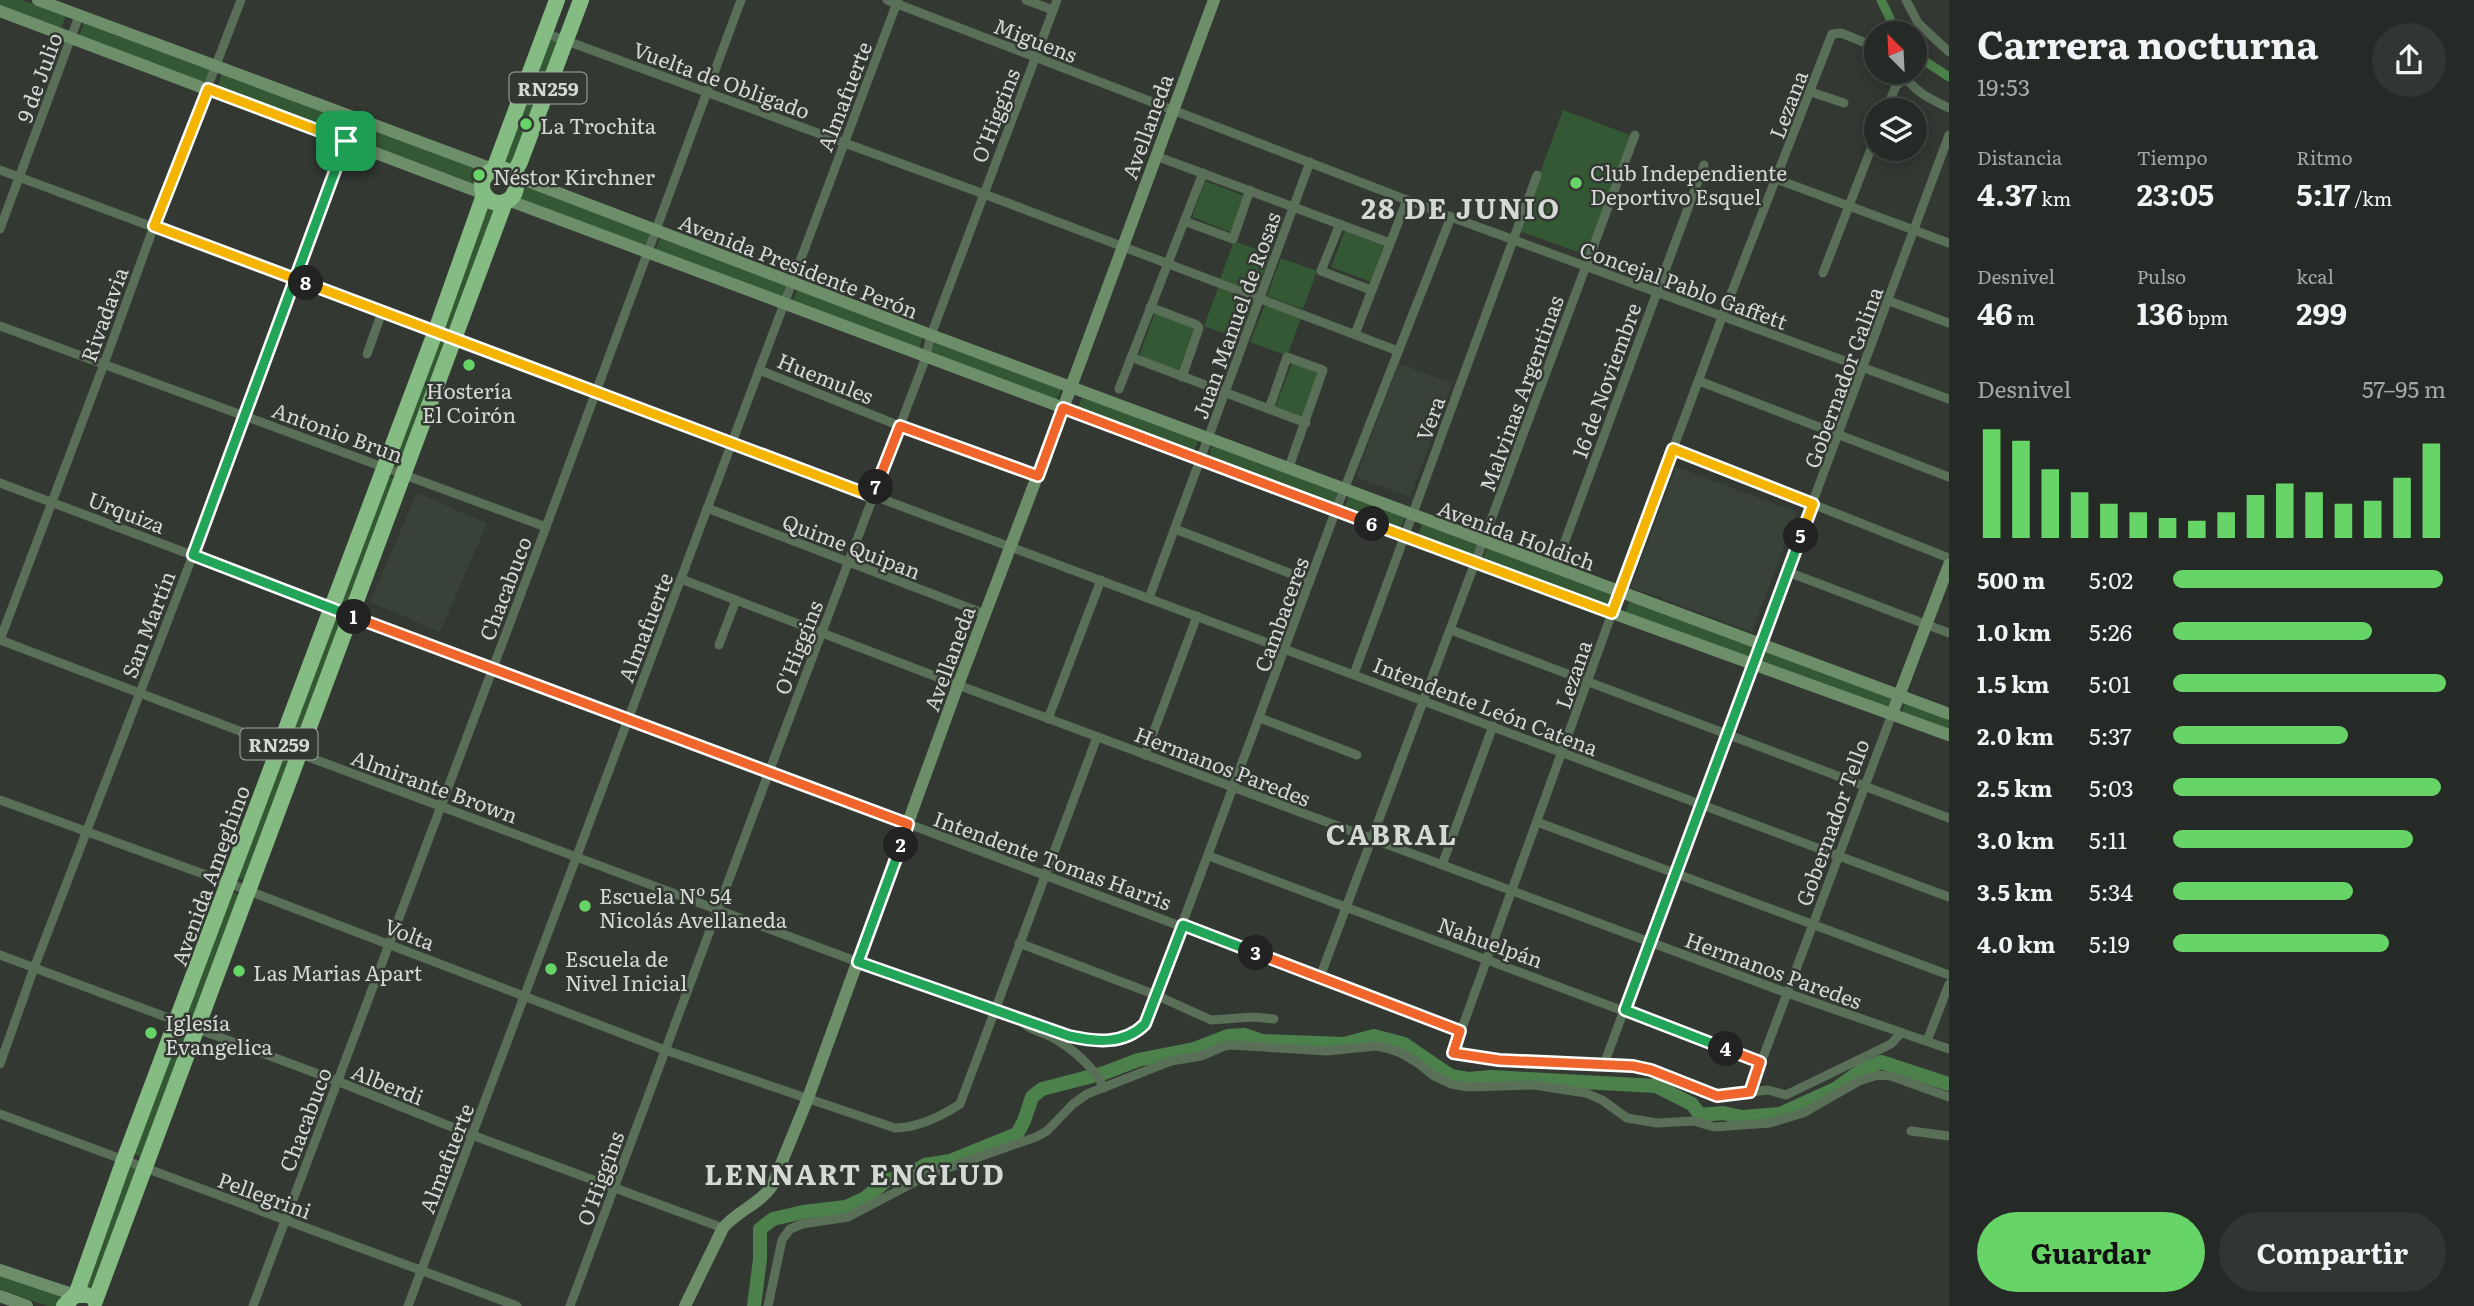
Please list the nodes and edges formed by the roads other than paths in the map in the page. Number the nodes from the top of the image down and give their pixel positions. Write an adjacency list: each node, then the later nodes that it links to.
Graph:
1 (38, 0): 14 (street)
2 (241, 0): 21 (street, Rivadavia)
3 (557, 0): 15 (highway, RN259)
4 (581, 0): 17 (highway, RN259)
5 (741, 0): 24 (street, Chacabuco)
6 (887, 0): 11 (street, Miguens)
7 (1026, 0): 13 (street)
8 (1057, 0): 13 (street, O'Higgins)
9 (1214, 0): 28 (street, Avellaneda)
10 (1906, 0): 19 (street)
11 (897, 2): 20 (street, Miguens); 33 (street, Almafuerte)
12 (0, 10): 16 (street)
13 (1053, 10): 20 (street, O'Higgins)
14 (79, 16): 16 (street, 9 de Julio); 21 (street)
15 (545, 33): 17 (street, Vuelta de Obligado); 38 (highway, RN259)
16 (71, 38): 23 (street); 43 (street, 9 de Julio)
17 (566, 41): 24 (street, Vuelta de Obligado); 42 (highway, RN259)
18 (1864, 42): 25 (street, Lezana)
19 (1949, 52)
20 (1035, 57): 28 (street, Miguens); 47 (street, O'Higgins)
21 (216, 68): 23 (street, Rivadavia); 29 (street)
22 (1914, 84): 27 (street)
23 (208, 89): 32 (street); 55 (street, Rivadavia)
24 (706, 91): 33 (street, Vuelta de Obligado); 58 (street, Chacabuco)
25 (1811, 92): 26 (street); 44 (street, Lezana)
26 (1844, 103)
27 (1949, 108)
28 (1173, 109): 34 (street, Avellaneda); 36 (street, Concejal Pablo Gaffett)
29 (354, 117): 32 (street, San Martín); 38 (street)
30 (1635, 135): 65 (street, Malvinas Argentinas)
31 (1949, 135): 57 (street, Gobernador Galina)
32 (346, 141): 46 (street); 67 (street, San Martín)
33 (845, 142): 47 (street, Vuelta de Obligado); 68 (street, Almafuerte)
34 (1156, 156): 40 (street); 62 (street, Avellaneda)
35 (1866, 161): 50 (street)
36 (1310, 162): 48 (street, Concejal Pablo Gaffett); 51 (street, Juan Manuel de Rosas)
37 (1704, 165): 70 (street, 16 de Noviembre)
38 (494, 169): 42 (highway); 46 (highway, RN259)
39 (0, 170): 43 (street, Intendente León Catena)
40 (1202, 173): 45 (street); 53 (street)
41 (1537, 175): 59 (street, Vera)
42 (514, 176): 49 (highway, RN259); 58 (street, Avenida Presidente Perón)
43 (19, 177): 55 (street, Intendente León Catena); 56 (street, 9 de Julio)
44 (1776, 179): 50 (street); 76 (street, Lezana)
45 (1250, 190): 51 (street); 53 (street)
46 (484, 194): 49 (highway); 79 (highway, Avenida Ameghino / RN259)
47 (984, 194): 62 (street, Vuelta de Obligado); 81 (street, O'Higgins)
48 (1407, 200): 52 (street, Concejal Pablo Gaffett); 60 (street)
49 (507, 201): 63 (street, Avenida Presidente Perón); 82 (highway, Avenida Ameghino / RN259)
50 (1849, 205): 57 (street); 66 (street)
51 (1294, 206): 54 (street); 71 (street, Juan Manuel de Rosas)
52 (1451, 217): 59 (street, Concejal Pablo Gaffett); 83 (street, Cambaceres)
53 (1184, 221): 64 (street)
54 (1340, 224): 60 (street); 69 (street)
55 (154, 226): 67 (street, Intendente León Catena); 87 (street, Rivadavia)
56 (0, 229)
57 (1914, 231): 61 (street); 72 (street, Gobernador Galina)
58 (656, 232): 63 (street, Chacabuco); 68 (street, Avenida Presidente Perón)
59 (1513, 240): 65 (street, Concejal Pablo Gaffett); 119 (street, Vera)
60 (1390, 243): 69 (street)
61 (1949, 243)
62 (1122, 246): 64 (street, Vuelta de Obligado); 92 (street, Avellaneda)
63 (646, 253): 73 (street, Avenida Presidente Perón); 94 (street, Chacabuco)
64 (1168, 264): 71 (street, Vuelta de Obligado); 74 (street)
65 (1585, 267): 70 (street, Concejal Pablo Gaffett); 123 (street, Malvinas Argentinas)
66 (1823, 274)
67 (295, 279): 75 (street, Intendente León Catena); 99 (street, San Martín)
68 (792, 282): 73 (street, Almafuerte); 81 (street, Avenida Presidente Perón)
69 (1371, 290): 80 (street)
70 (1656, 292): 76 (street, Concejal Pablo Gaffett); 130 (street, 16 de Noviembre)
71 (1259, 298): 80 (street, Vuelta de Obligado); 95 (street, Juan Manuel de Rosas)
72 (1889, 301): 77 (street); 88 (street, Gobernador Galina)
73 (784, 303): 85 (street, Avenida Presidente Perón); 89 (street, Almafuerte)
74 (1150, 307): 86 (street); 90 (street)
75 (382, 312): 79 (street, Intendente León Catena); 84 (street)
76 (1722, 317): 88 (street, Concejal Pablo Gaffett); 91 (street, Lezana)
77 (1949, 323)
78 (0, 326): 87 (street, Antonio Brun)
79 (435, 333): 82 (street, Intendente León Catena); 107 (highway, Avenida Ameghino / RN259)
80 (1355, 334): 83 (street, Vuelta de Obligado)
81 (931, 335): 85 (street, O'Higgins); 92 (street, Avenida Presidente Perón)
82 (455, 340): 94 (street, Intendente León Catena); 109 (highway, Avenida Ameghino / RN259)
83 (1398, 351): 113 (street, Cambaceres)
84 (367, 354)
85 (926, 357): 97 (street, Avenida Presidente Perón); 101 (street, O'Higgins)
86 (1131, 357): 90 (street); 93 (street)
87 (104, 364): 99 (street, Antonio Brun); 115 (street, Rivadavia)
88 (1864, 368): 96 (street, Concejal Pablo Gaffett); 102 (street, Gobernador Galina)
89 (759, 369): 101 (street, Huemules); 104 (street, Almafuerte)
90 (1182, 377): 95 (street)
91 (1699, 381): 102 (street); 105 (street, Lezana)
92 (1072, 387): 97 (street, Avellaneda); 103 (street, Avenida Holdich)
93 (1119, 389)
94 (596, 393): 104 (street, Intendente León Catena); 120 (street, Chacabuco)
95 (1224, 394): 98 (street); 103 (street, Juan Manuel de Rosas)
96 (1949, 399)
97 (1063, 408): 106 (street, Avenida Holdich); 110 (street, Avellaneda)
98 (1269, 409): 100 (street); 100 (street)
99 (244, 416): 107 (street, Antonio Brun); 125 (street, San Martín)
100 (1306, 424): 108 (street)
101 (900, 426): 110 (street, Huemules); 114 (street, O'Higgins)
102 (1839, 435): 111 (street); 116 (street, Gobernador Galina)
103 (1208, 438): 106 (street, Juan Manuel de Rosas); 108 (street, Avenida Holdich)
104 (731, 444): 114 (street, Intendente León Catena); 117 (street, Almafuerte)
105 (1673, 449): 116 (street); 135 (street, Lezana)
106 (1201, 459): 118 (street, Avenida Holdich); 121 (street, Juan Manuel de Rosas)
107 (384, 467): 109 (street, Antonio Brun); 138 (highway, Avenida Ameghino / RN259)
108 (1289, 467): 113 (street, Avenida Holdich)
109 (405, 474): 120 (street, Antonio Brun); 141 (highway, Avenida Ameghino / RN259)
110 (1038, 476): 124 (street, Avellaneda)
111 (1949, 477)
112 (0, 483): 115 (street, Urquiza)
113 (1344, 489): 118 (street, Cambaceres); 119 (street, Avenida Holdich)
114 (872, 496): 124 (street, Intendente León Catena); 127 (street, O'Higgins)
115 (52, 501): 125 (street, Urquiza); 147 (street, Rivadavia)
116 (1813, 504): 126 (street); 131 (street, Gobernador Galina)
117 (707, 508): 127 (street, Quime Quipan); 132 (street, Almafuerte)
118 (1336, 510): 122 (street, Avenida Holdich); 134 (street, Cambaceres)
119 (1412, 515): 122 (street, Vera); 123 (street, Avenida Holdich)
120 (546, 527): 152 (street, Chacabuco)
121 (1175, 529): 134 (street); 136 (street, Juan Manuel de Rosas)
122 (1404, 535): 128 (street, Avenida Holdich); 153 (street, Vera)
123 (1483, 542): 128 (street, Malvinas Argentinas); 130 (street, Avenida Holdich)
124 (1011, 546): 133 (street, Intendente León Catena); 140 (street, Avellaneda)
125 (193, 555): 138 (street, Urquiza); 156 (street, San Martín)
126 (1949, 558)
127 (848, 562): 140 (street, Quime Quipan); 145 (street, O'Higgins)
128 (1476, 562): 139 (street, Avenida Holdich); 144 (street, Malvinas Argentinas)
129 (1949, 565): 143 (street, Gobernador Tello)
130 (1555, 568): 135 (street, Avenida Holdich)
131 (1788, 572): 143 (street); 148 (street, Gobernador Galina)
132 (681, 579): 137 (street); 161 (street, Almafuerte)
133 (1101, 580): 136 (street, Intendente León Catena); 163 (street)
134 (1310, 581): 150 (street, Cambaceres)
135 (1620, 593): 139 (street, Lezana); 148 (street, Avenida Holdich)
136 (1149, 598): 142 (street, Intendente León Catena)
137 (736, 600): 145 (street); 149 (street)
138 (330, 608): 141 (street, Urquiza); 168 (highway, Avenida Ameghino / RN259)
139 (1612, 613): 151 (street, Avenida Holdich); 154 (street, Lezana)
140 (985, 614): 155 (street, Avellaneda)
141 (350, 616): 152 (street, Urquiza); 170 (highway, Avenida Ameghino / RN259)
142 (1197, 616): 150 (street, Intendente León Catena); 171 (street)
143 (1927, 625): 146 (street); 157 (street, Gobernador Tello)
144 (1451, 631): 154 (street); 158 (street, Malvinas Argentinas)
145 (821, 633): 155 (street); 173 (street, O'Higgins)
146 (1949, 634)
147 (0, 640): 156 (street, Almirante Brown)
148 (1761, 644): 151 (street, Gobernador Galina); 157 (street, Avenida Holdich)
149 (719, 645)
150 (1286, 649): 153 (street, Intendente León Catena); 162 (street, Cambaceres)
151 (1754, 664): 159 (street, Avenida Holdich); 165 (street, Gobernador Galina)
152 (493, 668): 161 (street, Urquiza); 178 (street, Chacabuco)
153 (1354, 674): 158 (street, Intendente León Catena)
154 (1587, 683): 165 (street); 169 (street, Lezana)
155 (958, 685): 163 (street, Hermanos Paredes); 181 (street, Avellaneda)
156 (139, 694): 168 (street, Almirante Brown); 182 (street, San Martín)
157 (1900, 695): 159 (street, Gobernador Tello); 160 (street, Avenida Holdich)
158 (1425, 701): 164 (street, Intendente León Catena); 183 (street, Malvinas Argentinas)
159 (1892, 714): 166 (street, Avenida Holdich); 174 (street, Gobernador Tello)
160 (1949, 714)
161 (628, 718): 173 (street, Urquiza); 185 (street, Almafuerte)
162 (1260, 718): 172 (street); 175 (street, Cambaceres)
163 (1048, 719): 167 (street, Hermanos Paredes)
164 (1493, 726): 169 (street, Intendente León Catena); 187 (street)
165 (1727, 734): 174 (street); 177 (street, Gobernador Galina)
166 (1949, 734)
167 (1097, 737): 171 (street, Hermanos Paredes); 188 (street)
168 (279, 746): 170 (street, Almirante Brown); 190 (highway, Avenida Ameghino / RN259)
169 (1562, 753): 177 (street, Intendente León Catena); 180 (street, Lezana)
170 (299, 754): 178 (street, Almirante Brown); 192 (highway, Avenida Ameghino / RN259)
171 (1146, 755): 175 (street, Hermanos Paredes)
172 (1357, 755)
173 (769, 772): 181 (street, Urquiza); 195 (street, O'Higgins)
174 (1865, 786): 179 (street); 186 (street, Gobernador Tello)
175 (1234, 788): 183 (street, Hermanos Paredes); 184 (street, Cambaceres)
176 (0, 800): 182 (street, Volta)
177 (1701, 805): 186 (street, Intendente León Catena); 189 (street, Gobernador Galina)
178 (441, 806): 185 (street, Almirante Brown); 200 (street, Chacabuco)
179 (1949, 818)
180 (1537, 822): 189 (street); 191 (street, Lezana)
181 (908, 824): 188 (street, Intendente Tomas Harris); 203 (street, Avellaneda)
182 (86, 832): 190 (street, Volta); 204 (street, San Martín)
183 (1372, 839): 187 (street, Hermanos Paredes); 194 (street, Malvinas Argentinas)
184 (1209, 856): 194 (street, Nahuelpán); 196 (street, Cambaceres)
185 (576, 857): 195 (street, Almirante Brown); 209 (street, Almafuerte)
186 (1839, 857): 193 (street, Intendente León Catena); 197 (street, Gobernador Tello)
187 (1442, 864): 191 (street, Hermanos Paredes)
188 (1046, 874): 196 (street, Intendente Tomas Harris); 199 (street)
189 (1675, 874): 197 (street); 198 (street, Gobernador Galina)
190 (228, 883): 192 (street, Volta); 215 (highway, Avenida Ameghino / RN259)
191 (1512, 890): 198 (street, Hermanos Paredes); 202 (street, Lezana)
192 (247, 891): 200 (street, Volta); 216 (highway, Avenida Ameghino / RN259)
193 (1949, 897)
194 (1346, 907): 202 (street, Nahuelpán); 206 (street, Malvinas Argentinas)
195 (718, 909): 203 (street, Almirante Brown); 221 (street, O'Higgins)
196 (1183, 925): 206 (street, Intendente Tomas Harris); 210 (street, Cambaceres)
197 (1813, 925): 205 (street); 208 (street, Gobernador Tello)
198 (1650, 942): 208 (street, Hermanos Paredes); 212 (street, Gobernador Galina)
199 (1019, 943): 210 (street); 211 (street)
200 (389, 944): 209 (street, Volta); 225 (street, Chacabuco)
201 (0, 955): 204 (street, Alberdi)
202 (1487, 958): 212 (street, Nahuelpán); 217 (street, Lezana)
203 (858, 962): 211 (street, Almirante Brown); 229 (street, Avellaneda)
204 (34, 968): 215 (street, Alberdi); 223 (street, San Martín)
205 (1949, 975)
206 (1320, 977): 217 (street, Intendente Tomas Harris)
207 (1949, 984): 219 (street)
208 (1787, 993): 218 (street, Hermanos Paredes); 222 (street, Gobernador Tello)
209 (524, 995): 221 (street, Volta); 232 (street, Almafuerte)
210 (1156, 995): 213 (street, Cambaceres); 214 (street)
211 (994, 1010): 213 (street, Almirante Brown); 229 (street, Volta)
212 (1625, 1010): 222 (street, Nahuelpán); 224 (street, Gobernador Galina)
213 (1018, 1018): 226 (street)
214 (1274, 1019)
215 (178, 1020): 216 (street, Alberdi); 234 (highway, Avenida Ameghino / RN259)
216 (196, 1027): 225 (street, Alberdi); 235 (highway, Avenida Ameghino / RN259)
217 (1460, 1031): 224 (street, Lezana)
218 (1901, 1033): 219 (street, Hermanos Paredes); 227 (street)
219 (1927, 1041): 220 (street, Hermanos Paredes)
220 (1949, 1049)
221 (665, 1050): 229 (street, Volta); 236 (street, O'Higgins)
222 (1760, 1062): 227 (street, Gobernador Tello)
223 (0, 1064)
224 (1604, 1064): 227 (street)
225 (337, 1081): 232 (street, Alberdi); 237 (street, Chacabuco)
226 (1104, 1088): 228 (street); 250 (street)
227 (1750, 1092)
228 (1949, 1097)
229 (808, 1098): 238 (street, Avellaneda)
230 (0, 1114): 234 (street, Pellegrini)
231 (1910, 1131): 233 (street)
232 (472, 1135): 236 (street, Alberdi); 240 (street, Almafuerte)
233 (1949, 1136)
234 (124, 1160): 235 (street, Pellegrini); 242 (highway, Avenida Ameghino / RN259)
235 (144, 1167): 237 (street, Pellegrini); 243 (highway, Avenida Ameghino / RN259)
236 (614, 1187): 238 (street, Alberdi); 248 (street, O'Higgins)
237 (285, 1220): 240 (street, Pellegrini); 245 (street, Chacabuco)
238 (723, 1228): 249 (street, Avellaneda)
239 (0, 1270): 242 (street)
240 (421, 1270): 246 (street, Almafuerte); 247 (street, Pellegrini)
241 (0, 1296): 244 (street)
242 (72, 1299): 243 (highway, RN259)
243 (98, 1304)
244 (27, 1306)
245 (253, 1306)
246 (408, 1306)
247 (517, 1306)
248 (570, 1306)
249 (685, 1306)
250 (768, 1306)

